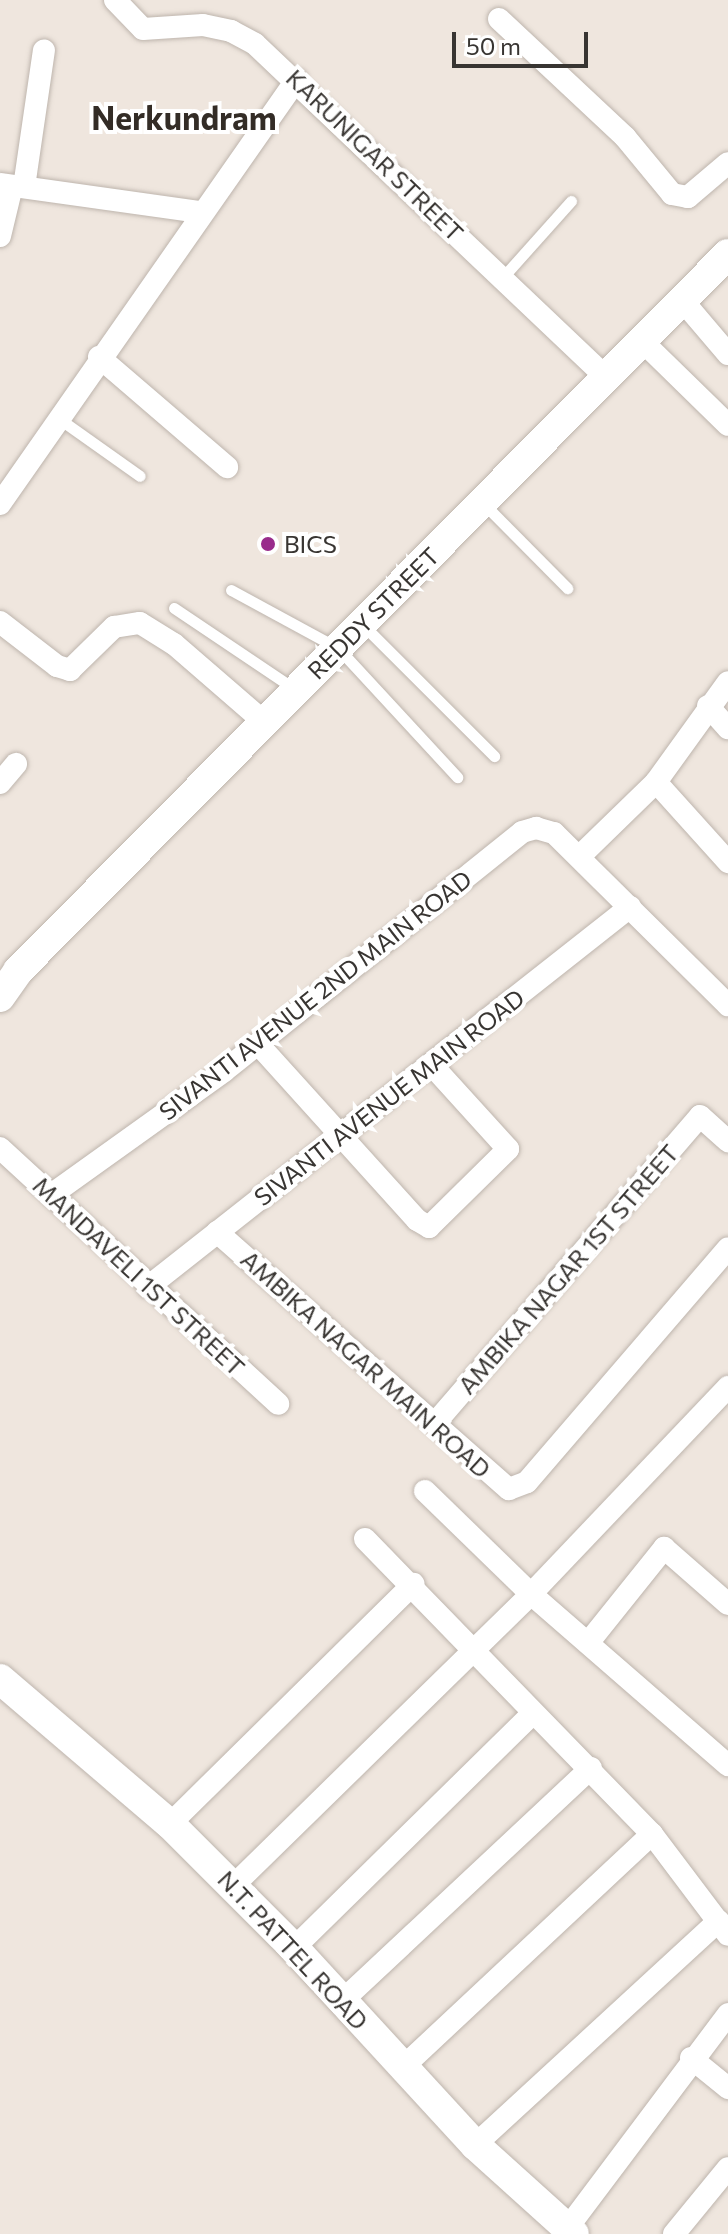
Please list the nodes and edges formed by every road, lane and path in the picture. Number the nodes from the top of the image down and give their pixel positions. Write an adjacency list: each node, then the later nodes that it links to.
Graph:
1 (115, 0): 4 (street, KARUNIGAR STREET)
2 (499, 19): 5 (street)
3 (44, 50): 6 (street)
4 (297, 79): 8 (street); 11 (street, KARUNIGAR STREET)
5 (728, 163)
6 (12, 186): 8 (street); 9 (street)
7 (571, 201): 11 (lane)
8 (200, 212): 15 (street)
9 (0, 236)
10 (728, 254): 12 (street, REDDY STREET)
11 (503, 277): 16 (street, KARUNIGAR STREET)
12 (682, 300): 13 (street, REDDY STREET); 14 (street)
13 (642, 341): 16 (street, REDDY STREET); 18 (street)
14 (728, 354)
15 (99, 357): 17 (street); 19 (street)
16 (606, 377): 21 (street, REDDY STREET)
17 (58, 417): 20 (lane); 22 (street)
18 (728, 425)
19 (227, 467)
20 (140, 476)
21 (482, 502): 23 (lane); 27 (street, REDDY STREET)
22 (0, 504)
23 (567, 588)
24 (231, 590): 28 (lane)
25 (174, 608): 30 (lane)
26 (0, 622): 32 (street)
27 (362, 624): 28 (street, REDDY STREET); 34 (lane)
28 (338, 648): 30 (street, REDDY STREET); 36 (lane)
29 (728, 682): 31 (street)
30 (296, 690): 32 (street, REDDY STREET)
31 (708, 706): 33 (street); 37 (street)
32 (264, 722): 42 (street, REDDY STREET)
33 (728, 728)
34 (494, 756)
35 (16, 764): 38 (street)
36 (457, 777)
37 (656, 782): 39 (street); 40 (street)
38 (0, 783)
39 (580, 856): 41 (street, SIVANTI AVENUE 2ND MAIN ROAD); 45 (street, SIVANTI AVENUE 2ND MAIN ROAD)
40 (728, 862)
41 (630, 907): 44 (street, SIVANTI AVENUE 2ND MAIN ROAD); 46 (street, SIVANTI AVENUE MAIN ROAD)
42 (9, 963): 43 (street)
43 (0, 997)
44 (728, 1005)
45 (258, 1044): 47 (street); 50 (street, SIVANTI AVENUE 2ND MAIN ROAD)
46 (431, 1064): 47 (street, SIVANTI AVENUE MAIN ROAD); 47 (street)
47 (340, 1135): 51 (street, SIVANTI AVENUE MAIN ROAD)
48 (728, 1141): 56 (street, AMBIKA NAGAR 1ST STREET)
49 (0, 1148): 50 (street, MANDAVELI 1ST STREET)
50 (51, 1195): 53 (street, MANDAVELI 1ST STREET)
51 (217, 1232): 53 (street, SIVANTI AVENUE MAIN ROAD); 56 (street, AMBIKA NAGAR MAIN ROAD)
52 (728, 1248): 56 (street, AMBIKA NAGAR MAIN ROAD)
53 (148, 1287): 55 (street, MANDAVELI 1ST STREET)
54 (728, 1387): 60 (street)
55 (278, 1404)
56 (436, 1422)
57 (425, 1491): 60 (street)
58 (365, 1539): 59 (street)
59 (413, 1584): 63 (street); 68 (street)
60 (531, 1594): 62 (street); 63 (street)
61 (728, 1604): 62 (street)
62 (588, 1643): 66 (street)
63 (474, 1649): 65 (street); 70 (street)
64 (0, 1679): 68 (street, N.T. PATTEL ROAD)
65 (532, 1714): 67 (street); 72 (street)
66 (728, 1765)
67 (591, 1768): 69 (street); 73 (street)
68 (170, 1824): 70 (street, N.T. PATTEL ROAD)
69 (652, 1834): 71 (street); 76 (street)
70 (233, 1886): 72 (street, N.T. PATTEL ROAD)
71 (724, 1928): 78 (street)
72 (294, 1948): 73 (street, N.T. PATTEL ROAD)
73 (342, 2001): 76 (street, N.T. PATTEL ROAD)
74 (728, 2014): 75 (street)
75 (691, 2058): 77 (street); 80 (street)
76 (403, 2067): 78 (street, N.T. PATTEL ROAD)
77 (728, 2088)
78 (475, 2145): 80 (street, N.T. PATTEL ROAD)
79 (728, 2168): 81 (street)
80 (568, 2233)
81 (674, 2234)

